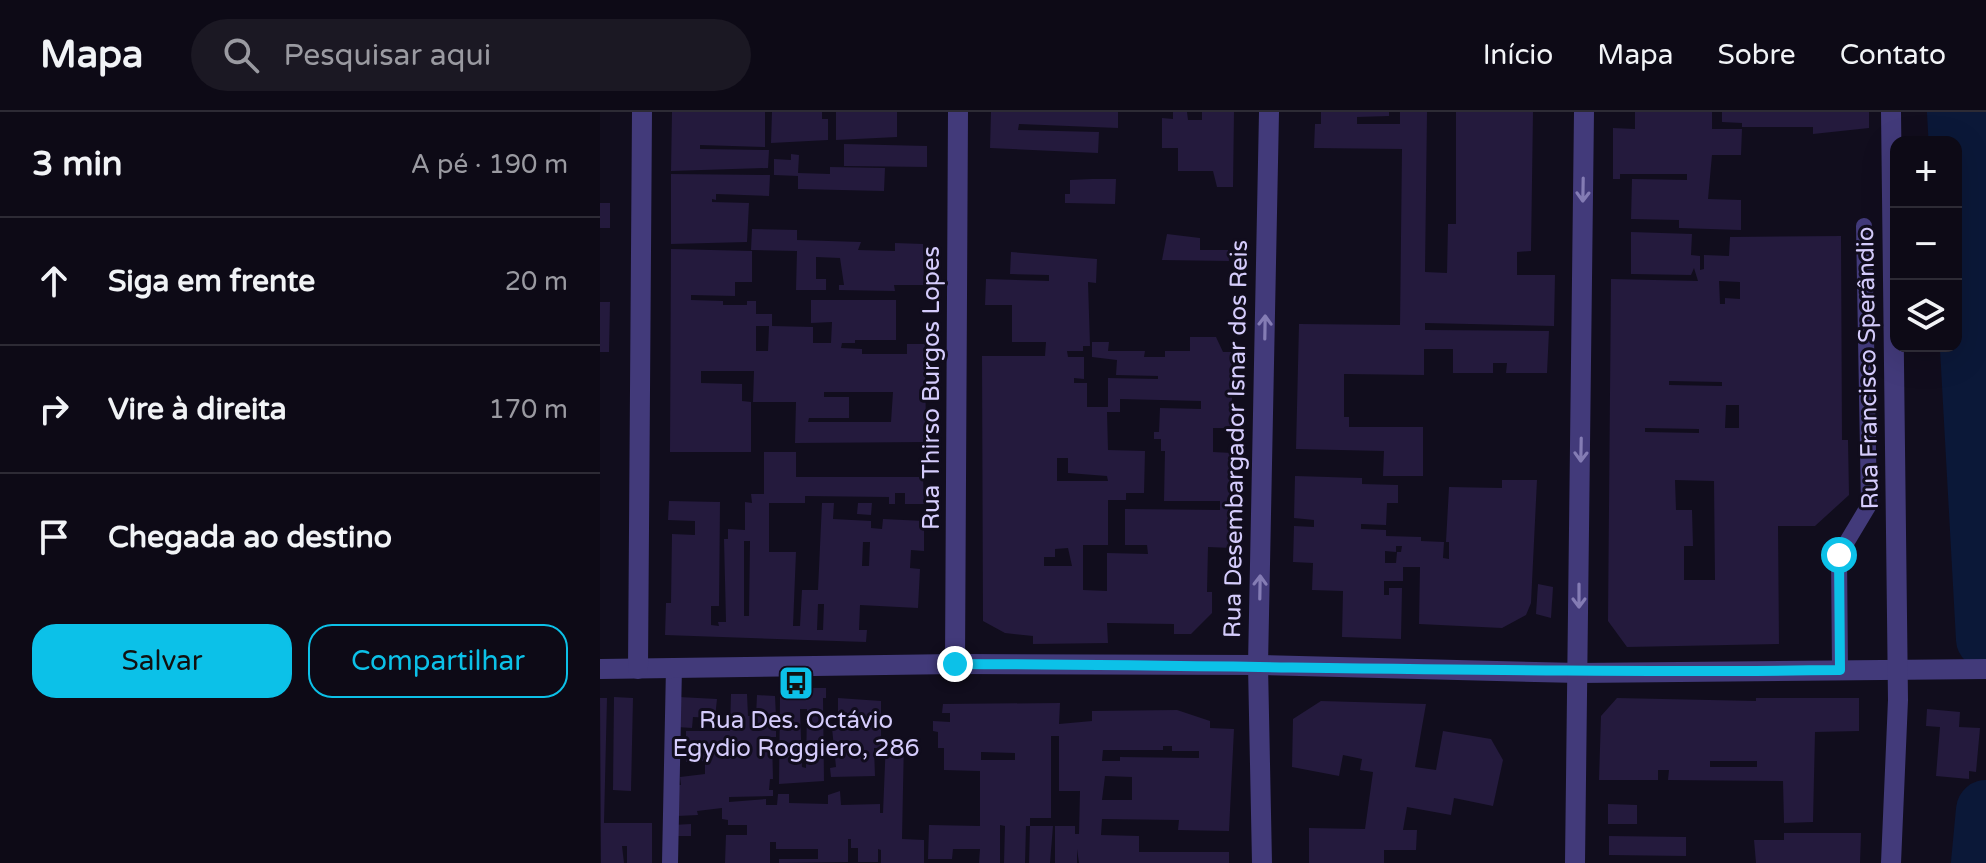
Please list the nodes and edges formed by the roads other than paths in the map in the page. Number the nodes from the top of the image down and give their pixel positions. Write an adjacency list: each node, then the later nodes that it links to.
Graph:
1 (642, 112): 11 (street)
2 (958, 112): 7 (street, Rua Thirso Burgos Lopes)
3 (1269, 112): 8 (street, Rua Desembargador Isnar dos Reis, one-way to 3)
4 (1584, 112): 15 (street, one-way to 15)
5 (1891, 112): 12 (street, Rua Francisco Sperândio)
6 (1864, 226): 14 (lane)
7 (955, 664): 8 (street); 9 (street)
8 (1258, 665): 15 (street); 17 (street, Rua Desembargador Isnar dos Reis)
9 (674, 667): 11 (street); 16 (lane)
10 (600, 669): 11 (street)
11 (638, 669)
12 (1897, 669): 13 (street); 14 (street); 19 (street, Rua Francisco Sperândio)
13 (1986, 669)
14 (1840, 670): 15 (street)
15 (1579, 673): 18 (street)
16 (670, 863)
17 (1262, 863)
18 (1575, 863)
19 (1891, 863)

